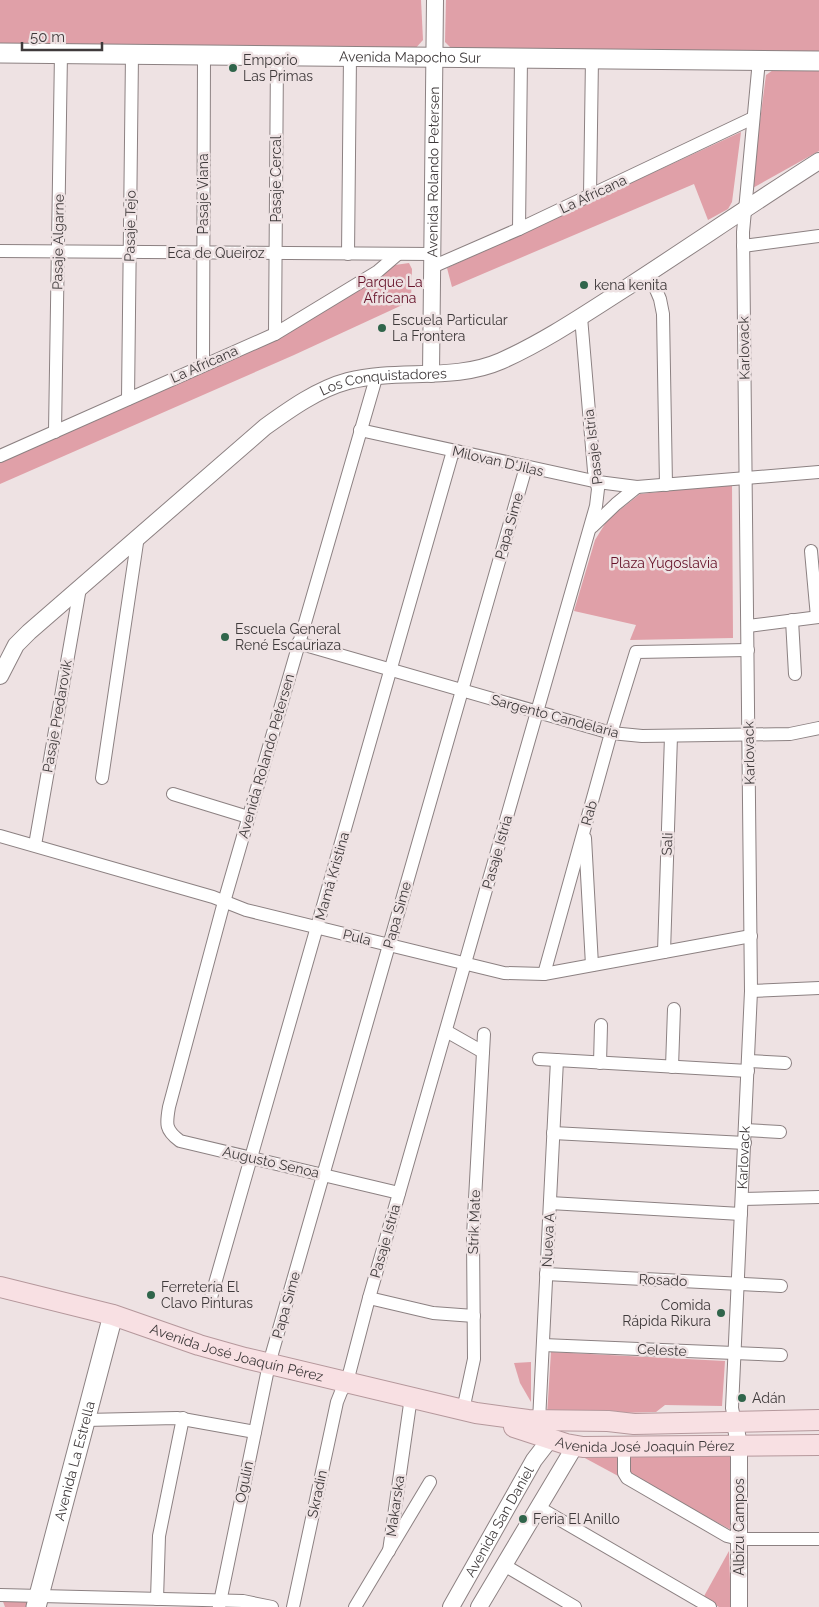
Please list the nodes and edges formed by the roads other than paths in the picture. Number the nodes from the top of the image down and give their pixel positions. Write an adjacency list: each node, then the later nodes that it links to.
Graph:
1 (435, 0): 8 (street, Avenida Rolando Petersen)
2 (0, 53): 3 (main road, Avenida Mapocho Sur)
3 (61, 53): 4 (main road, Avenida Mapocho Sur); 21 (street, Pasaje Algarne)
4 (132, 54): 5 (main road, Avenida Mapocho Sur); 22 (street, Pasaje Tejo)
5 (204, 55): 6 (main road, Avenida Mapocho Sur); 23 (street, Pasaje Viana)
6 (277, 55): 7 (main road, Avenida Mapocho Sur); 24 (street, Pasaje Cercal)
7 (350, 56): 8 (main road, Avenida Mapocho Sur); 25 (street)
8 (434, 57): 9 (main road, Avenida Mapocho Sur); 27 (street, Avenida Rolando Petersen)
9 (521, 58): 10 (main road, Avenida Mapocho Sur); 17 (street)
10 (592, 58): 11 (main road, Avenida Mapocho Sur); 15 (street)
11 (759, 60): 12 (main road, Avenida Mapocho Sur); 13 (street, Karlovack)
12 (819, 60)
13 (753, 118): 15 (street, La Africana); 16 (street, Karlovack)
14 (819, 161): 16 (street, Los Conquistadores)
15 (590, 195): 17 (street, La Africana)
16 (744, 210): 19 (street, Karlovack); 28 (street, Los Conquistadores)
17 (519, 229): 27 (street, La Africana)
18 (819, 236): 19 (street)
19 (743, 246): 41 (street, Karlovack)
20 (0, 251): 21 (street, Eca de Queiroz)
21 (58, 252): 22 (street, Eca de Queiroz); 36 (street, Pasaje Algarne)
22 (130, 252): 23 (street, Eca de Queiroz); 34 (street, Pasaje Tejo)
23 (203, 253): 24 (street, Eca de Queiroz); 31 (street, Pasaje Viana)
24 (275, 253): 25 (street, Eca de Queiroz); 30 (street, Pasaje Cercal)
25 (348, 254): 26 (street, Eca de Queiroz)
26 (398, 254): 27 (street, Eca de Queiroz); 30 (street, La Africana)
27 (432, 260): 32 (street, Avenida Rolando Petersen)
28 (649, 273): 29 (street, Los Conquistadores); 43 (street)
29 (581, 317): 32 (street, Los Conquistadores); 42 (street, Pasaje Istria)
30 (275, 334): 31 (street, La Africana)
31 (203, 364): 34 (street, La Africana)
32 (431, 374): 33 (street, Los Conquistadores)
33 (376, 378): 35 (street, Avenida Rolando Petersen); 46 (street, Los Conquistadores)
34 (128, 399): 36 (street, La Africana)
35 (360, 430): 37 (street, Milovan D'Jilas); 52 (street, Avenida Rolando Petersen)
36 (55, 432): 38 (street, La Africana)
37 (453, 450): 39 (street, Milovan D'Jilas); 54 (street, Mamá Kristina)
38 (0, 456)
39 (526, 467): 42 (street, Milovan D'Jilas); 57 (street, Papa Sime)
40 (819, 472): 41 (street, Milovan D'Jilas)
41 (746, 478): 43 (street, Milovan D'Jilas); 51 (street, Karlovack)
42 (598, 482): 44 (street, Milovan D'Jilas); 45 (street, Pasaje Istria)
43 (666, 485): 44 (street, Milovan D'Jilas)
44 (637, 487): 45 (street)
45 (590, 529): 58 (street, Pasaje Istria)
46 (138, 536): 48 (street, Los Conquistadores); 63 (street)
47 (811, 551): 49 (street)
48 (80, 588): 56 (street, Los Conquistadores); 68 (street, Pasaje Predarovik)
49 (818, 617): 50 (street)
50 (792, 620): 51 (street); 55 (street)
51 (748, 626): 53 (street, Karlovack)
52 (298, 643): 54 (street, Sargento Candelaria); 65 (street, Avenida Rolando Petersen)
53 (748, 650): 60 (street, Rab); 61 (street, Karlovack)
54 (391, 670): 57 (street, Sargento Candelaria); 70 (street, Mamá Kristina)
55 (795, 674)
56 (0, 676)
57 (462, 690): 58 (street, Sargento Candelaria); 72 (street, Papa Sime)
58 (538, 712): 60 (street, Sargento Candelaria); 74 (street, Pasaje Istria)
59 (819, 728): 61 (street, Sargento Candelaria)
60 (611, 733): 62 (street, Sargento Candelaria); 66 (street, Rab)
61 (749, 734): 62 (street, Sargento Candelaria); 71 (street, Karlovack)
62 (671, 736): 73 (street, Sali)
63 (102, 778)
64 (173, 794): 65 (street)
65 (248, 817): 69 (street, Avenida Rolando Petersen)
66 (584, 828): 75 (street); 76 (street, Rab)
67 (0, 836): 68 (street, Pula)
68 (34, 845): 69 (street, Pula)
69 (224, 902): 70 (street, Pula); 90 (street, Avenida Rolando Petersen)
70 (317, 927): 72 (street, Pula); 94 (street, Mamá Kristina)
71 (751, 936): 73 (street, Pula); 78 (street, Karlovack)
72 (389, 945): 74 (street, Pula); 95 (street, Papa Sime)
73 (664, 952): 75 (street, Pula)
74 (466, 963): 76 (street, Pula); 81 (street, Pasaje Istria)
75 (592, 965): 76 (street, Pula)
76 (544, 974)
77 (819, 988): 78 (street)
78 (752, 991): 88 (street, Karlovack)
79 (674, 1010): 89 (street)
80 (601, 1025): 86 (street)
81 (446, 1031): 83 (street); 96 (street, Pasaje Istria)
82 (484, 1034): 83 (street, Strik Mate)
83 (483, 1052): 108 (street, Strik Mate)
84 (539, 1059): 85 (street)
85 (557, 1060): 86 (street); 91 (street, Nueva A)
86 (600, 1063): 89 (street)
87 (785, 1063): 88 (street)
88 (748, 1066): 89 (street); 93 (street, Karlovack)
89 (672, 1067)
90 (169, 1107): 94 (street, Augusto Senoa)
91 (553, 1132): 93 (street); 99 (street, Nueva A)
92 (780, 1132): 93 (street)
93 (745, 1137): 98 (street, Karlovack)
94 (251, 1158): 95 (street, Augusto Senoa); 106 (street, Mamá Kristina)
95 (323, 1175): 96 (street, Augusto Senoa); 112 (street, Papa Sime)
96 (399, 1193): 105 (street, Pasaje Istria)
97 (819, 1197): 98 (street)
98 (742, 1199): 100 (street, Karlovack)
99 (550, 1203): 100 (street); 101 (street, Nueva A)
100 (741, 1214): 102 (street, Karlovack)
101 (546, 1274): 102 (street, Rosado); 109 (street, Nueva A)
102 (738, 1284): 103 (street, Rosado); 110 (street, Karlovack)
103 (781, 1286)
104 (0, 1287): 107 (main road, Avenida José Joaquín Pérez)
105 (369, 1298): 108 (street); 113 (street, Pasaje Istria)
106 (210, 1301)
107 (113, 1315): 112 (main road, Avenida José Joaquín Pérez); 117 (main road, Avenida La Estrella)
108 (474, 1316): 115 (street, Strik Mate)
109 (543, 1345): 110 (street, Celeste); 118 (street, Nueva A)
110 (734, 1353): 111 (street, Celeste); 120 (street, Karlovack)
111 (781, 1355)
112 (269, 1364): 113 (main road, Avenida José Joaquín Pérez); 122 (street, Ogulin)
113 (347, 1382): 114 (main road, Avenida José Joaquín Pérez); 141 (street, Skradin)
114 (411, 1397): 115 (main road, Avenida José Joaquín Pérez); 132 (street, Makarska)
115 (470, 1411): 118 (main road, Avenida José Joaquín Pérez); 123 (main road, Avenida José Joaquín Pérez)
116 (183, 1418): 117 (street); 122 (street); 135 (street)
117 (85, 1420): 136 (main road, Avenida La Estrella)
118 (539, 1420): 121 (main road, Avenida José Joaquín Pérez)
119 (819, 1420): 120 (main road, Avenida José Joaquín Pérez)
120 (735, 1422): 121 (main road, Avenida José Joaquín Pérez); 126 (street, Karlovack)
121 (634, 1424): 123 (main road)
122 (255, 1432): 139 (street, Ogulin)
123 (550, 1438): 125 (main road, Avenida José Joaquín Pérez); 143 (street, Avenida San Daniel)
124 (819, 1445): 126 (main road, Avenida José Joaquín Pérez)
125 (575, 1446): 127 (main road, Avenida José Joaquín Pérez); 129 (street, Avenida San Daniel)
126 (739, 1446): 127 (main road, Avenida José Joaquín Pérez); 130 (street, Albizu Campos)
127 (624, 1448): 130 (street)
128 (430, 1482): 132 (street)
129 (538, 1507): 133 (street, Avenida San Daniel); 146 (street)
130 (739, 1539): 131 (street); 147 (street, Albizu Campos)
131 (819, 1539)
132 (389, 1551): 142 (street, Makarska)
133 (504, 1565): 144 (street, Avenida San Daniel); 145 (street)
134 (0, 1595): 136 (street)
135 (157, 1599): 137 (street); 138 (street)
136 (38, 1602): 137 (street)
137 (112, 1602)
138 (174, 1603): 139 (street)
139 (220, 1604): 140 (street)
140 (272, 1607)
141 (293, 1607)
142 (355, 1607)
143 (451, 1607)
144 (479, 1607)
145 (575, 1607)
146 (710, 1607)
147 (739, 1607)

